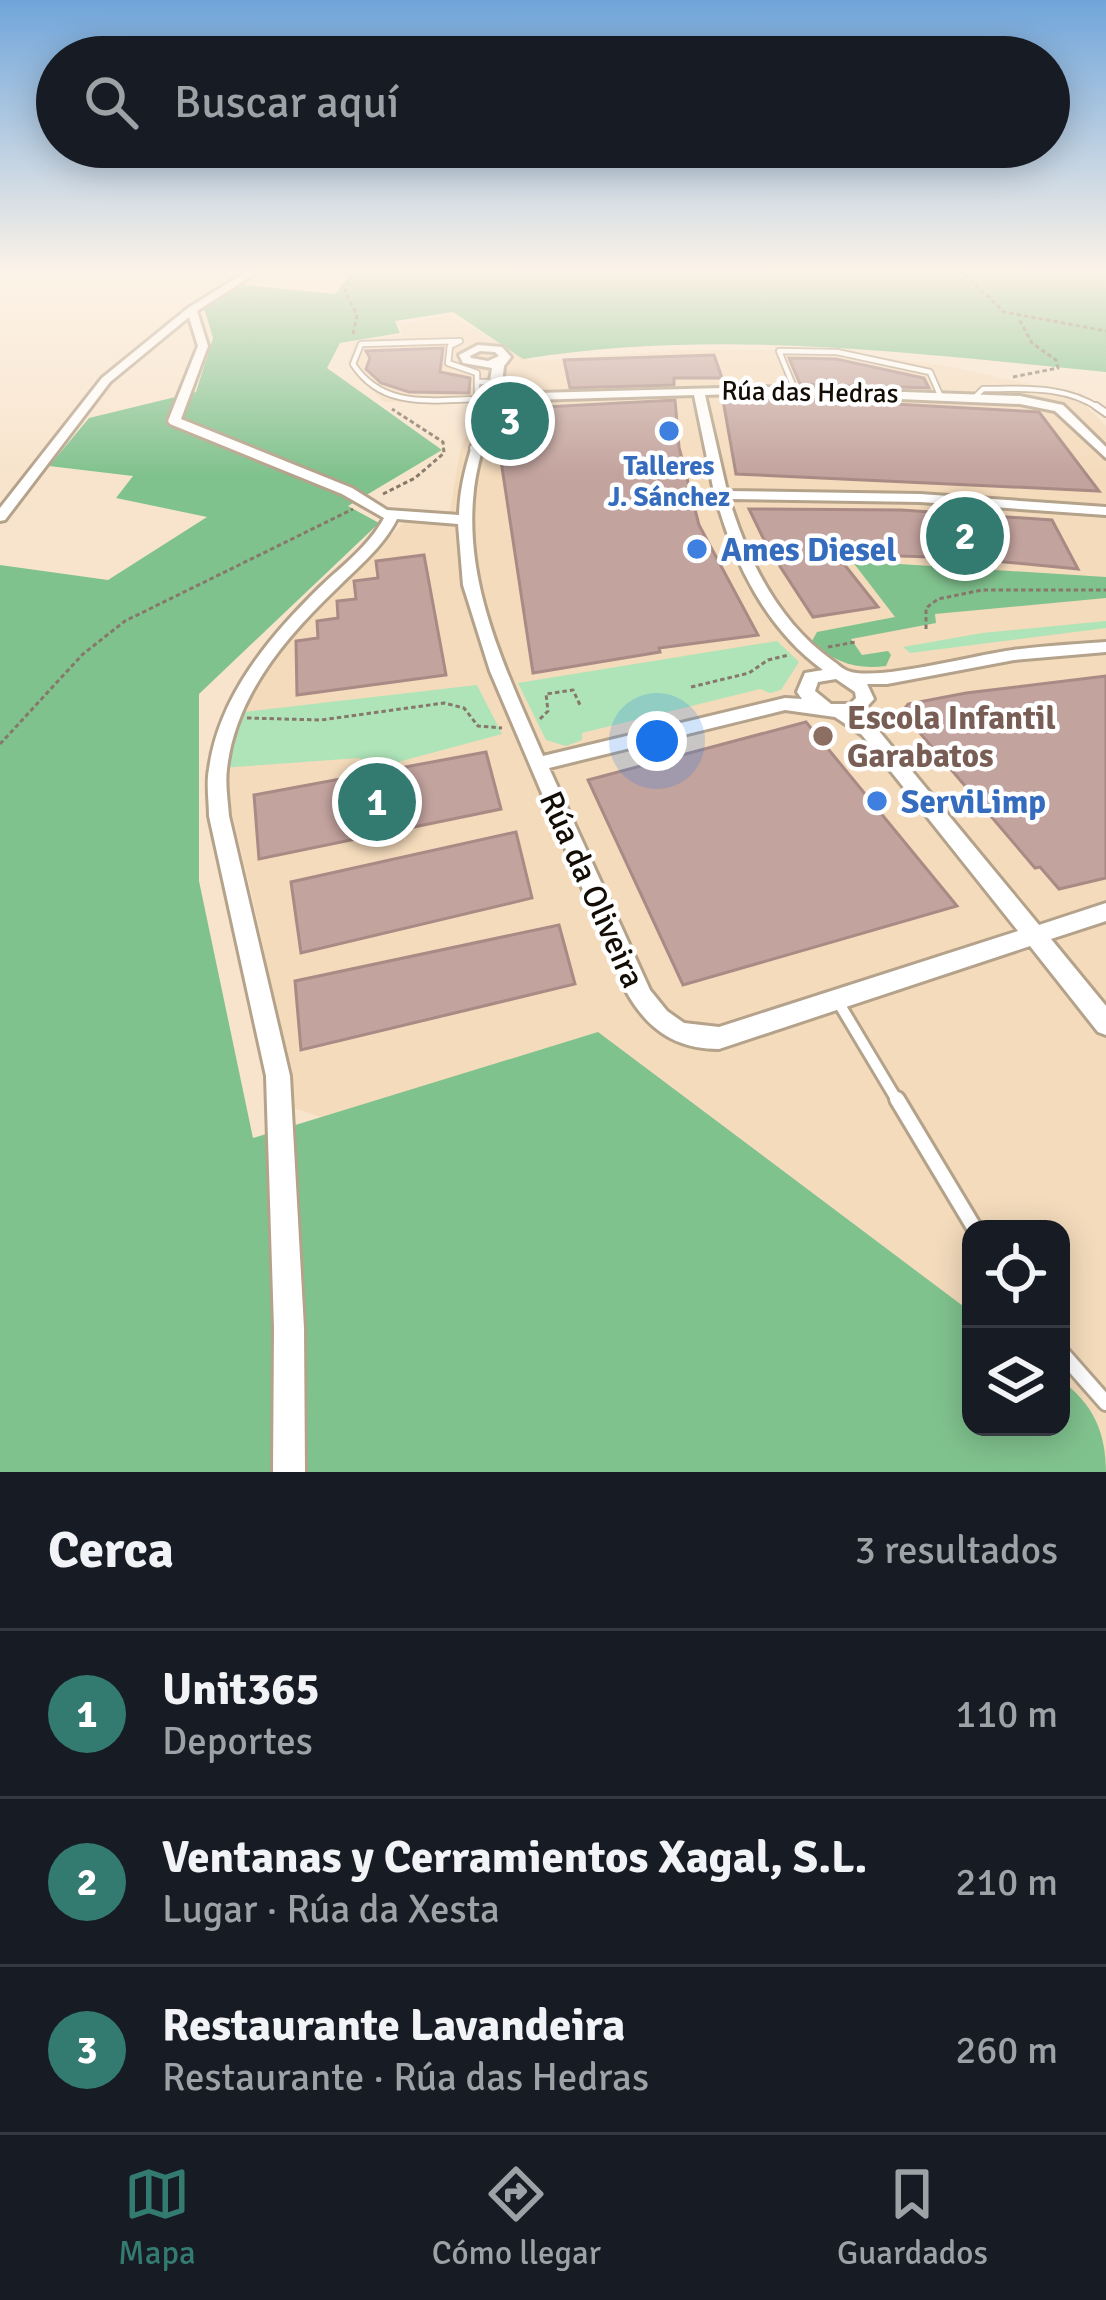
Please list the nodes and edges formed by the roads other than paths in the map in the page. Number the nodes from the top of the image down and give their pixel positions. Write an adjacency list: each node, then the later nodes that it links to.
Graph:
1 (158, 338): 14 (street)
2 (200, 338): 15 (street)
3 (491, 377): 3 (lane); 5 (street, Rúa das Hedras); 9 (street, Rúa da Oliveira)
4 (795, 390): 5 (street, Rúa das Hedras); 6 (street, Rúa das Hedras); 6 (lane)
5 (699, 391): 12 (street)
6 (940, 395): 7 (street, Rúa das Hedras)
7 (975, 397): 8 (lane); 11 (street, Rúa das Hedras)
8 (1106, 413)
9 (473, 448): 10 (lane); 16 (street, Rúa da Oliveira)
10 (496, 448)
11 (1106, 454)
12 (718, 495): 13 (street); 18 (street)
13 (1106, 511)
14 (0, 517)
15 (392, 517): 16 (street); 34 (street)
16 (466, 520): 26 (street, Rúa da Oliveira)
17 (1106, 646): 20 (street)
18 (806, 652): 19 (street); 21 (street)
19 (846, 675): 20 (street); 21 (street); 22 (street)
20 (887, 678): 22 (street)
21 (808, 682): 23 (street); 24 (street)
22 (864, 700): 24 (street); 25 (street)
23 (785, 704): 24 (street); 26 (street)
24 (831, 709): 25 (street)
25 (868, 730): 28 (street)
26 (538, 764): 29 (street, Rúa da Oliveira)
27 (1106, 912): 28 (street, Rúa da Oliveira)
28 (1032, 933): 29 (street, Rúa da Oliveira); 30 (street)
29 (837, 1000): 31 (lane)
30 (1106, 1024)
31 (970, 1220)
32 (1070, 1362): 33 (lane)
33 (1106, 1403)
34 (289, 1472)

